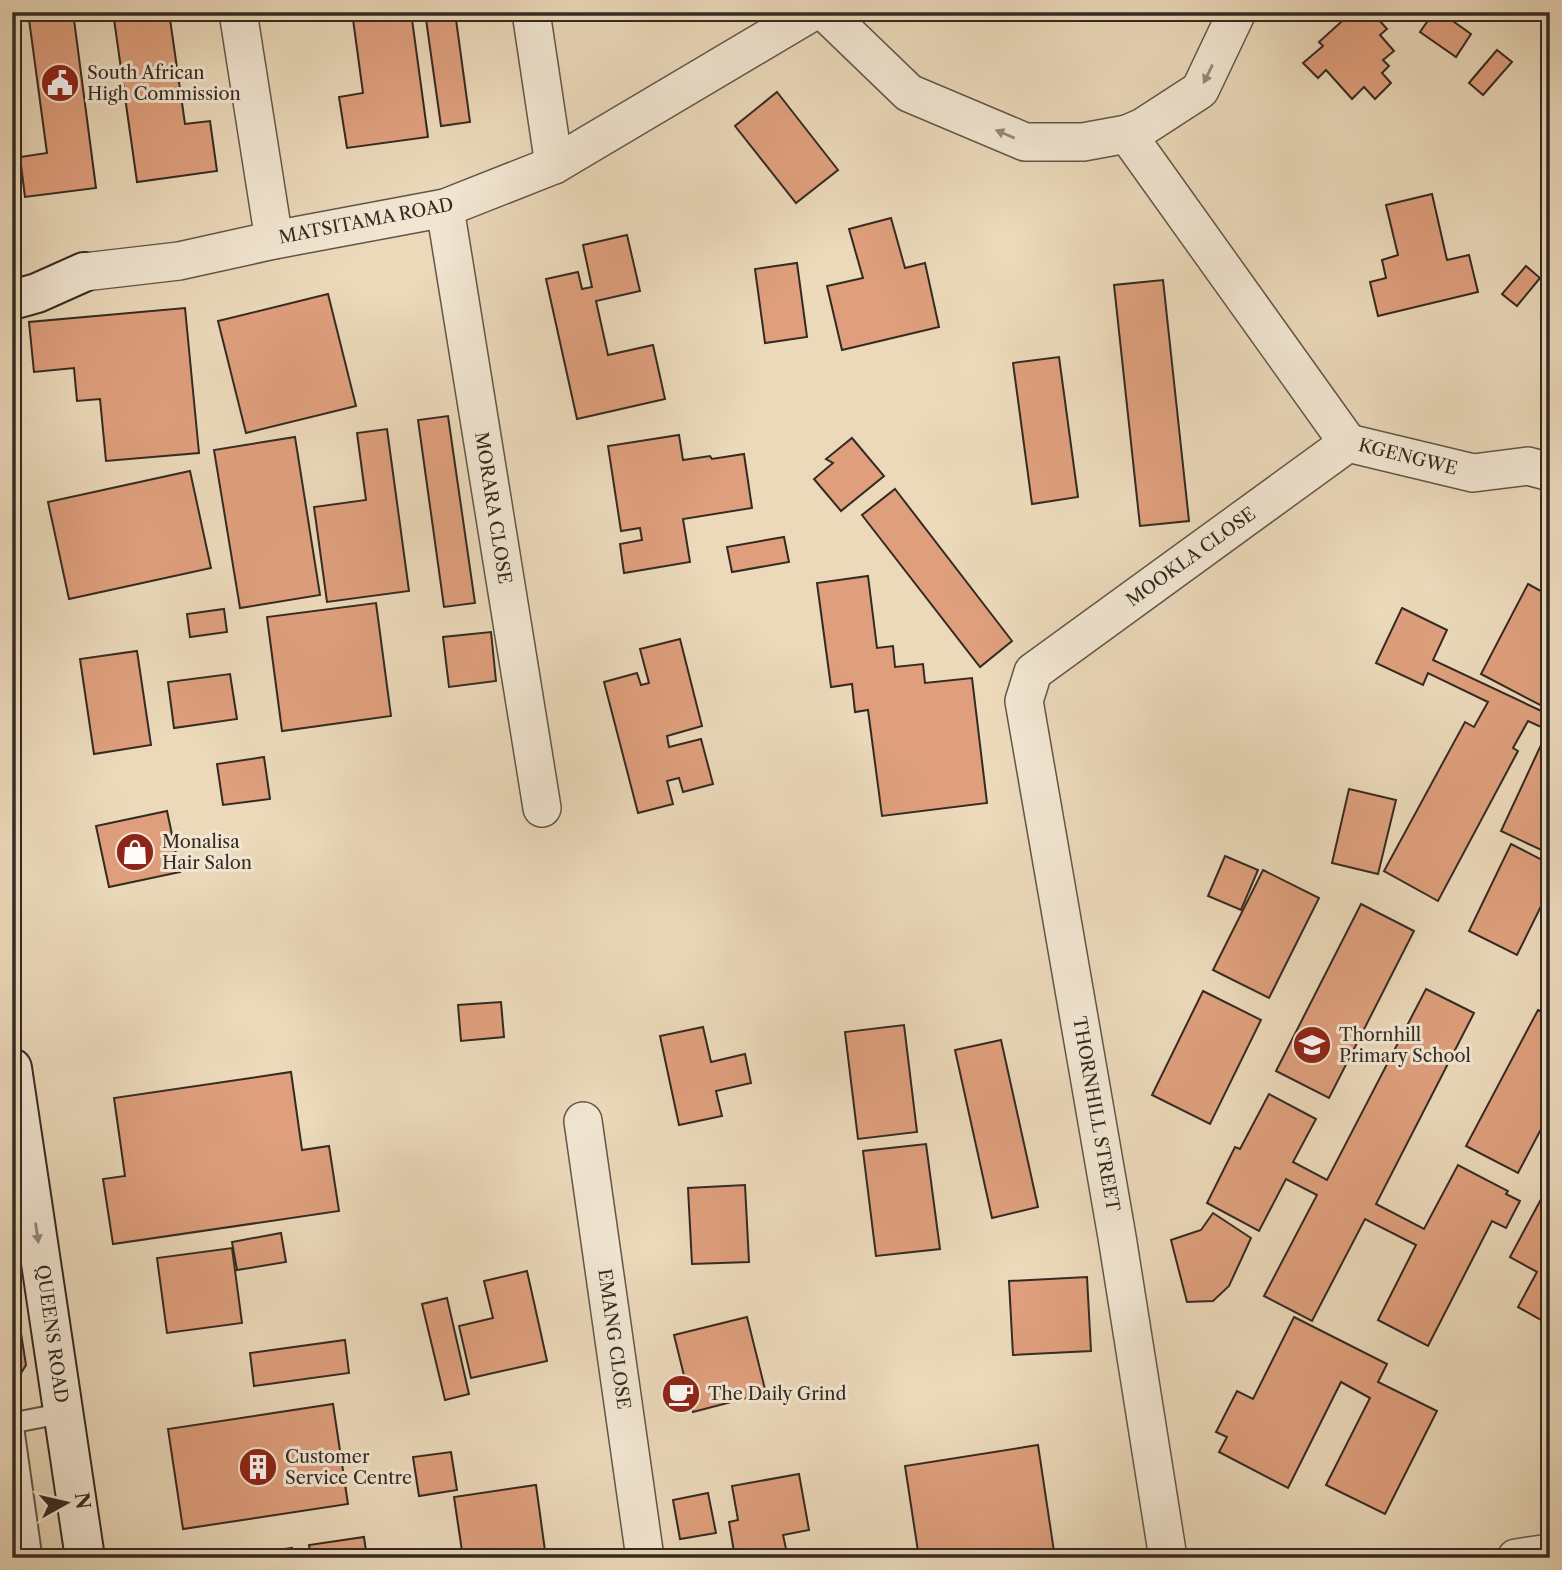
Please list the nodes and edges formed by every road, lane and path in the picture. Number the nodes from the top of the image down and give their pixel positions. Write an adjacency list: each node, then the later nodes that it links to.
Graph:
1 (238, 12): 9 (street)
2 (531, 12): 7 (street)
3 (813, 12): 7 (street, MATSITAMA ROAD)
4 (825, 12): 6 (street, one-way to 4)
5 (1237, 12): 6 (street, one-way to 6)
6 (1127, 134): 13 (street)
7 (554, 165): 8 (street, MATSITAMA ROAD)
8 (445, 208): 9 (street, MATSITAMA ROAD); 16 (street, MORARA CLOSE)
9 (274, 240): 11 (street, MATSITAMA ROAD)
10 (12, 269): 11 (main road)
11 (84, 272): 12 (main road)
12 (12, 300)
13 (1348, 443): 14 (street, KGENGWE); 15 (street, MOOKLA CLOSE)
14 (1550, 472)
15 (1033, 672): 25 (street, THORNHILL STREET)
16 (542, 808)
17 (12, 1068): 19 (main road, QUEENS ROAD, one-way to 19)
18 (583, 1121): 24 (street, EMANG CLOSE)
19 (64, 1413): 20 (lane); 23 (main road, QUEENS ROAD)
20 (13, 1423): 22 (lane)
21 (1550, 1553): 26 (street)
22 (32, 1558)
23 (85, 1558)
24 (645, 1558)
25 (1168, 1558)
26 (1516, 1558)

